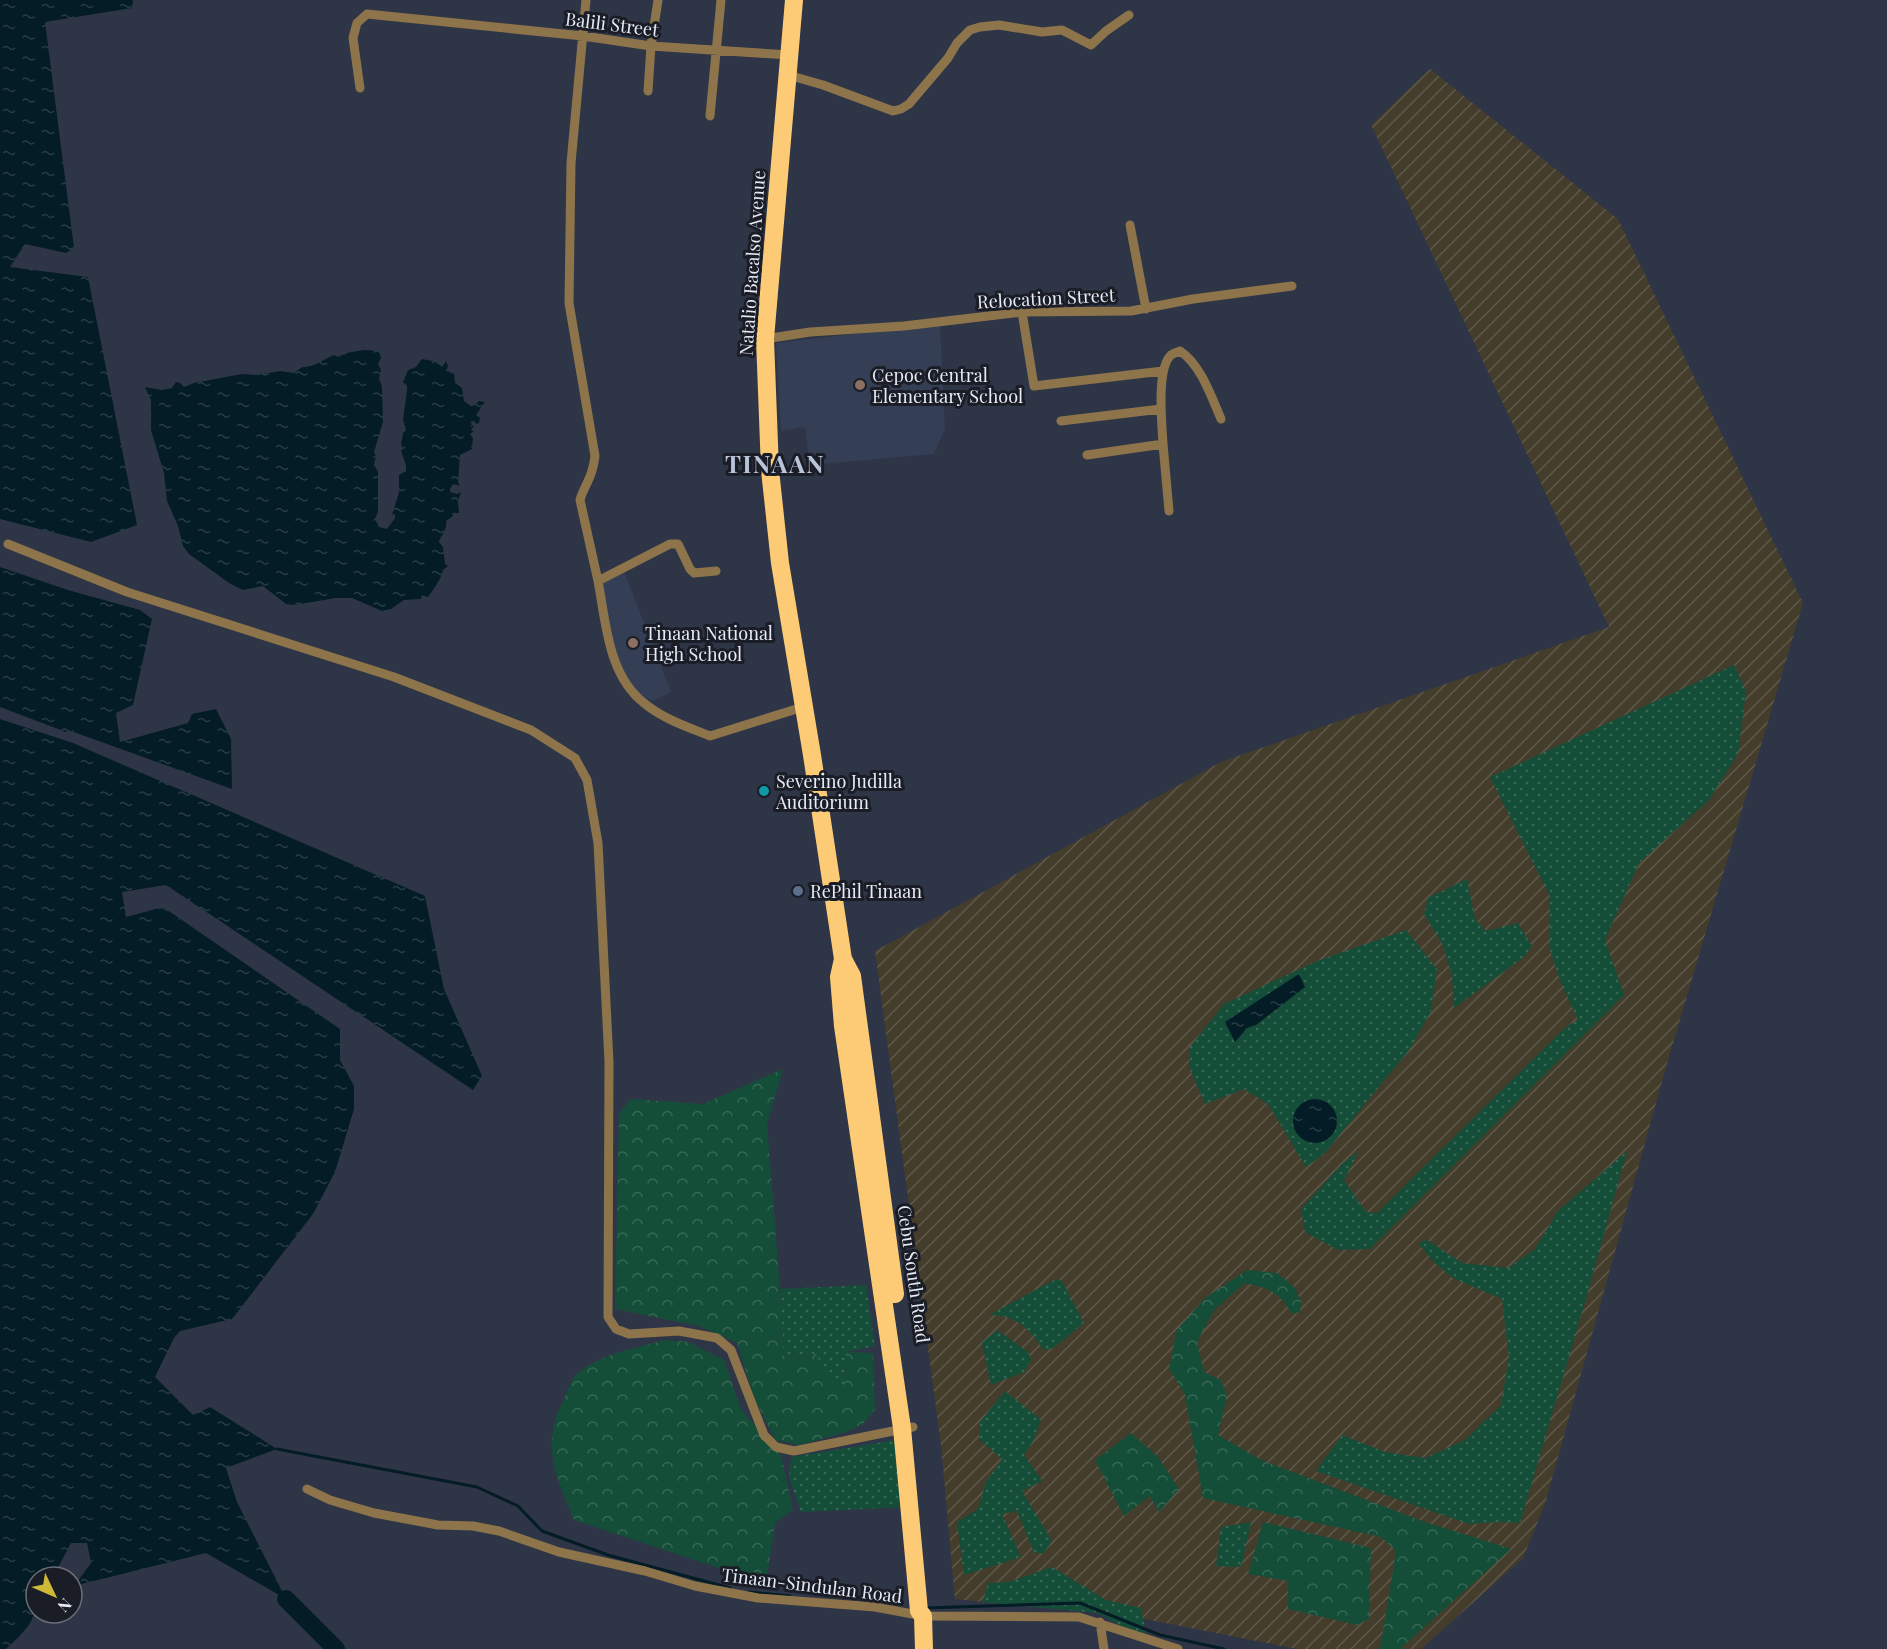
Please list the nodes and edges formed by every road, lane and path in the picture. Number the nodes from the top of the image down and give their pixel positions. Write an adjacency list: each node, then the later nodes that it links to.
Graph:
1 (586, 0): 6 (street)
2 (658, 0): 7 (street)
3 (721, 0): 8 (street)
4 (794, 0): 9 (highway, Natalio Bacalso Avenue)
5 (1129, 15): 10 (street)
6 (583, 36): 7 (street, Balili Street); 11 (street, Balili Street); 28 (street)
7 (651, 46): 8 (street, Balili Street); 12 (street)
8 (716, 50): 9 (street, Balili Street); 13 (street)
9 (789, 55): 10 (highway, Natalio Bacalso Avenue)
10 (788, 75): 18 (highway, Natalio Bacalso Avenue)
11 (360, 88)
12 (648, 91)
13 (710, 116)
14 (1130, 225): 16 (street)
15 (1292, 286): 16 (street, Relocation Street)
16 (1146, 309): 17 (street, Relocation Street)
17 (1022, 312): 18 (street, Relocation Street); 19 (street)
18 (765, 339): 29 (highway, Natalio Bacalso Avenue)
19 (1163, 370): 20 (street); 21 (street)
20 (1161, 409): 22 (street); 23 (street)
21 (1221, 419)
22 (1061, 421)
23 (1163, 444): 24 (street); 25 (street)
24 (1087, 455)
25 (1169, 511)
26 (8, 544): 30 (street)
27 (716, 571): 28 (street)
28 (598, 581): 29 (street)
29 (803, 706): 30 (highway, Cebu South Road)
30 (907, 1428): 32 (highway, Cebu South Road)
31 (307, 1490): 32 (street, Tinaan-Sindulan Road)
32 (923, 1607): 33 (street, Tinaan-Sindulan Road); 34 (highway, Cebu South Road)
33 (1101, 1622): 35 (street); 36 (street, Tinaan-Sindulan Road)
34 (924, 1649)
35 (1104, 1649)
36 (1178, 1649)

